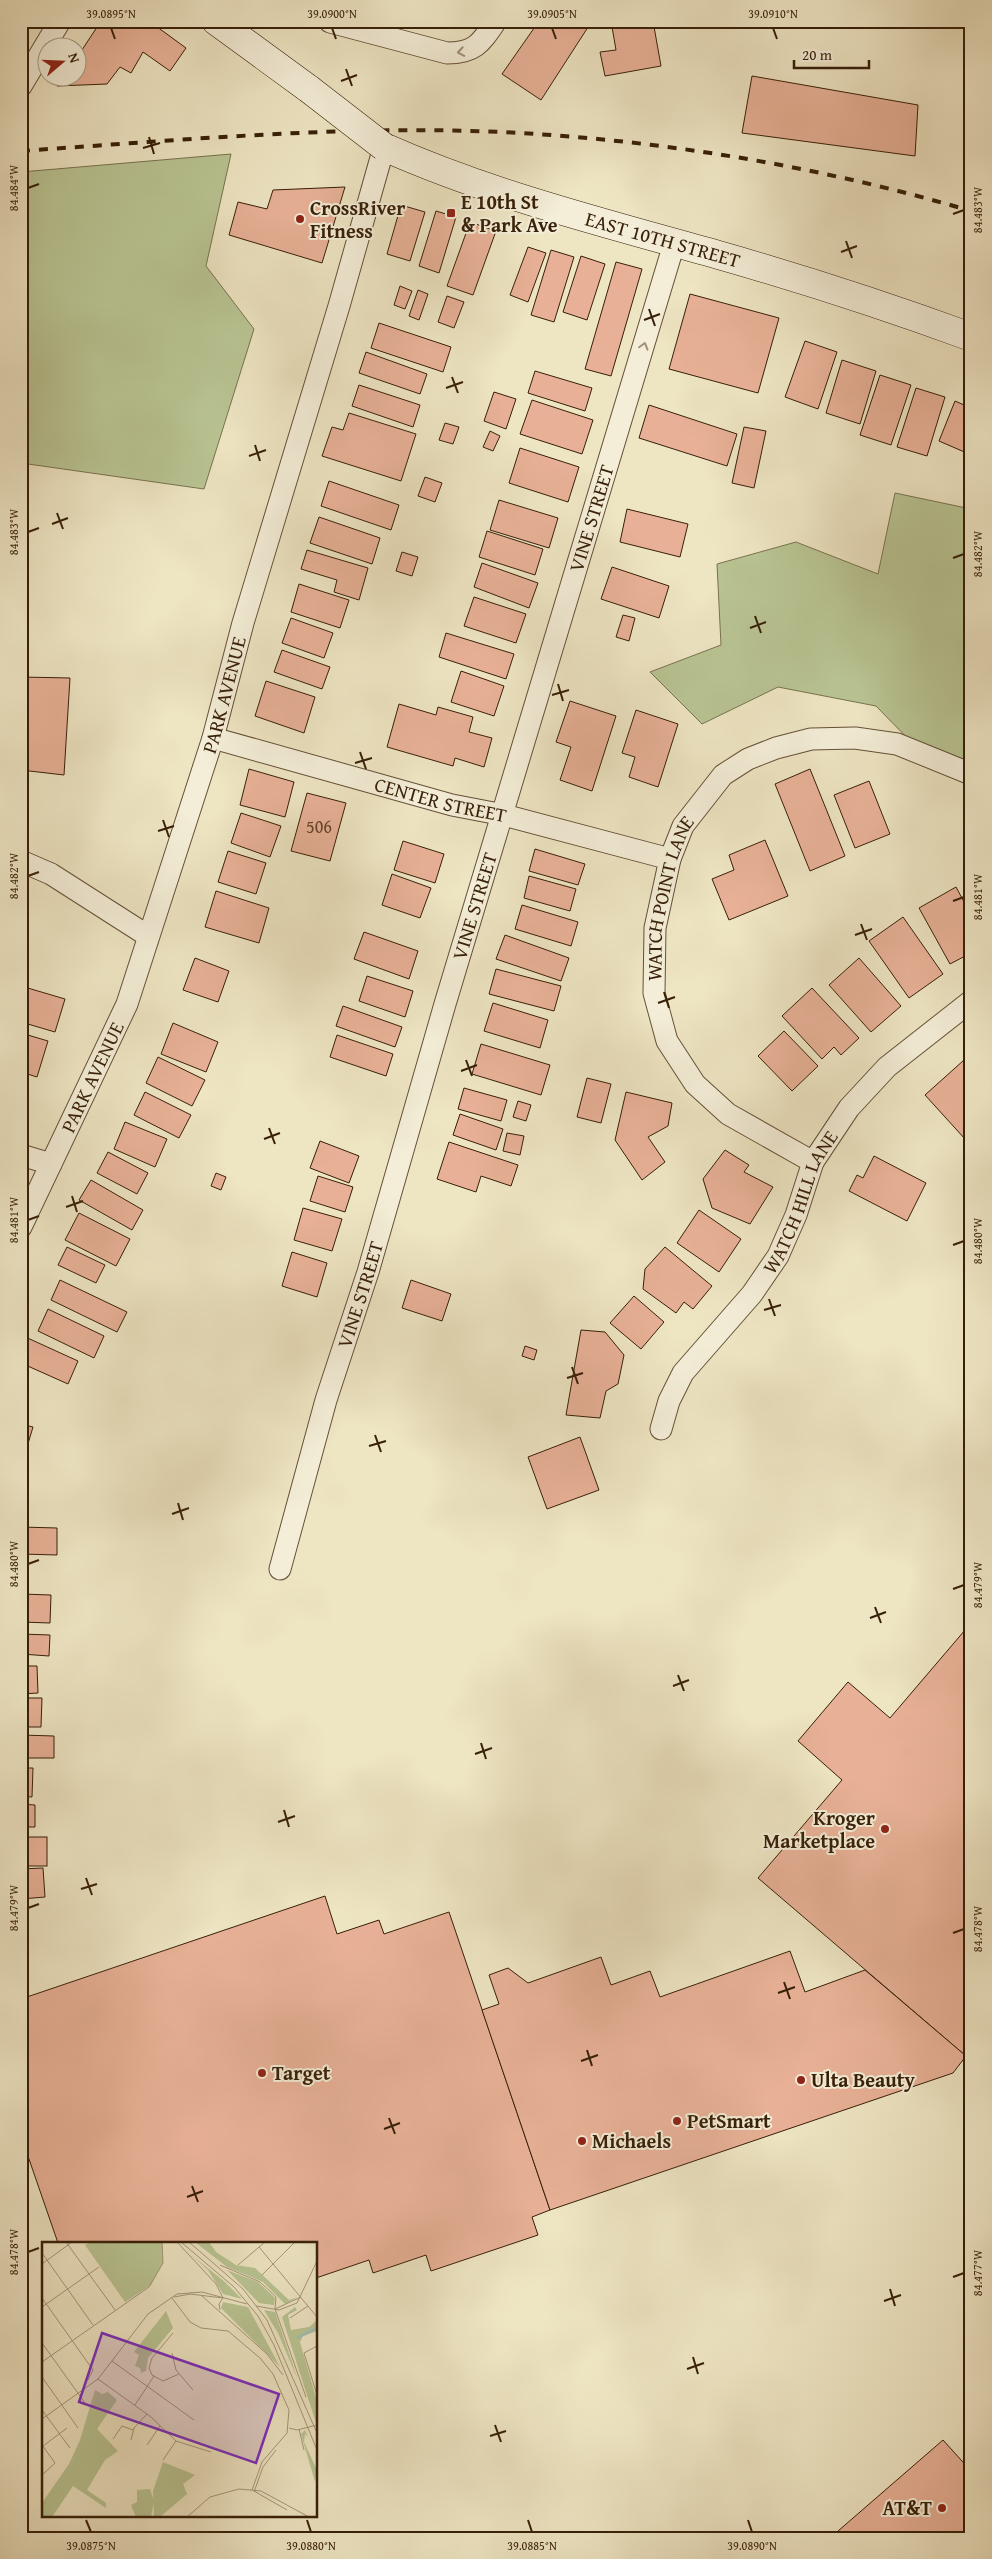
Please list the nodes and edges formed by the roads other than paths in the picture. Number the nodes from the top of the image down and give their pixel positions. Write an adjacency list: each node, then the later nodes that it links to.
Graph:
1 (60, 21): 5 (street)
2 (216, 21): 6 (main road, EAST 10TH STREET, bridge)
3 (496, 21): 4 (street, one-way to 4)
4 (330, 22)
5 (21, 86)
6 (384, 147): 7 (main road, EAST 10TH STREET); 9 (street, PARK AVENUE)
7 (674, 244): 8 (main road, EAST 10TH STREET); 11 (street, VINE STREET, one-way to 7)
8 (971, 337)
9 (213, 738): 11 (street, CENTER STREET); 14 (street, PARK AVENUE)
10 (971, 774): 12 (street, WATCH POINT LANE)
11 (504, 815): 12 (street, CENTER STREET); 21 (street, VINE STREET)
12 (670, 859): 17 (street, WATCH POINT LANE)
13 (21, 861): 14 (street)
14 (148, 936): 18 (street, PARK AVENUE)
15 (971, 1001): 17 (street, WATCH HILL LANE)
16 (21, 1155): 18 (street)
17 (813, 1162): 20 (street, WATCH HILL LANE)
18 (51, 1164): 19 (street, PARK AVENUE)
19 (21, 1227)
20 (661, 1429)
21 (280, 1569)

